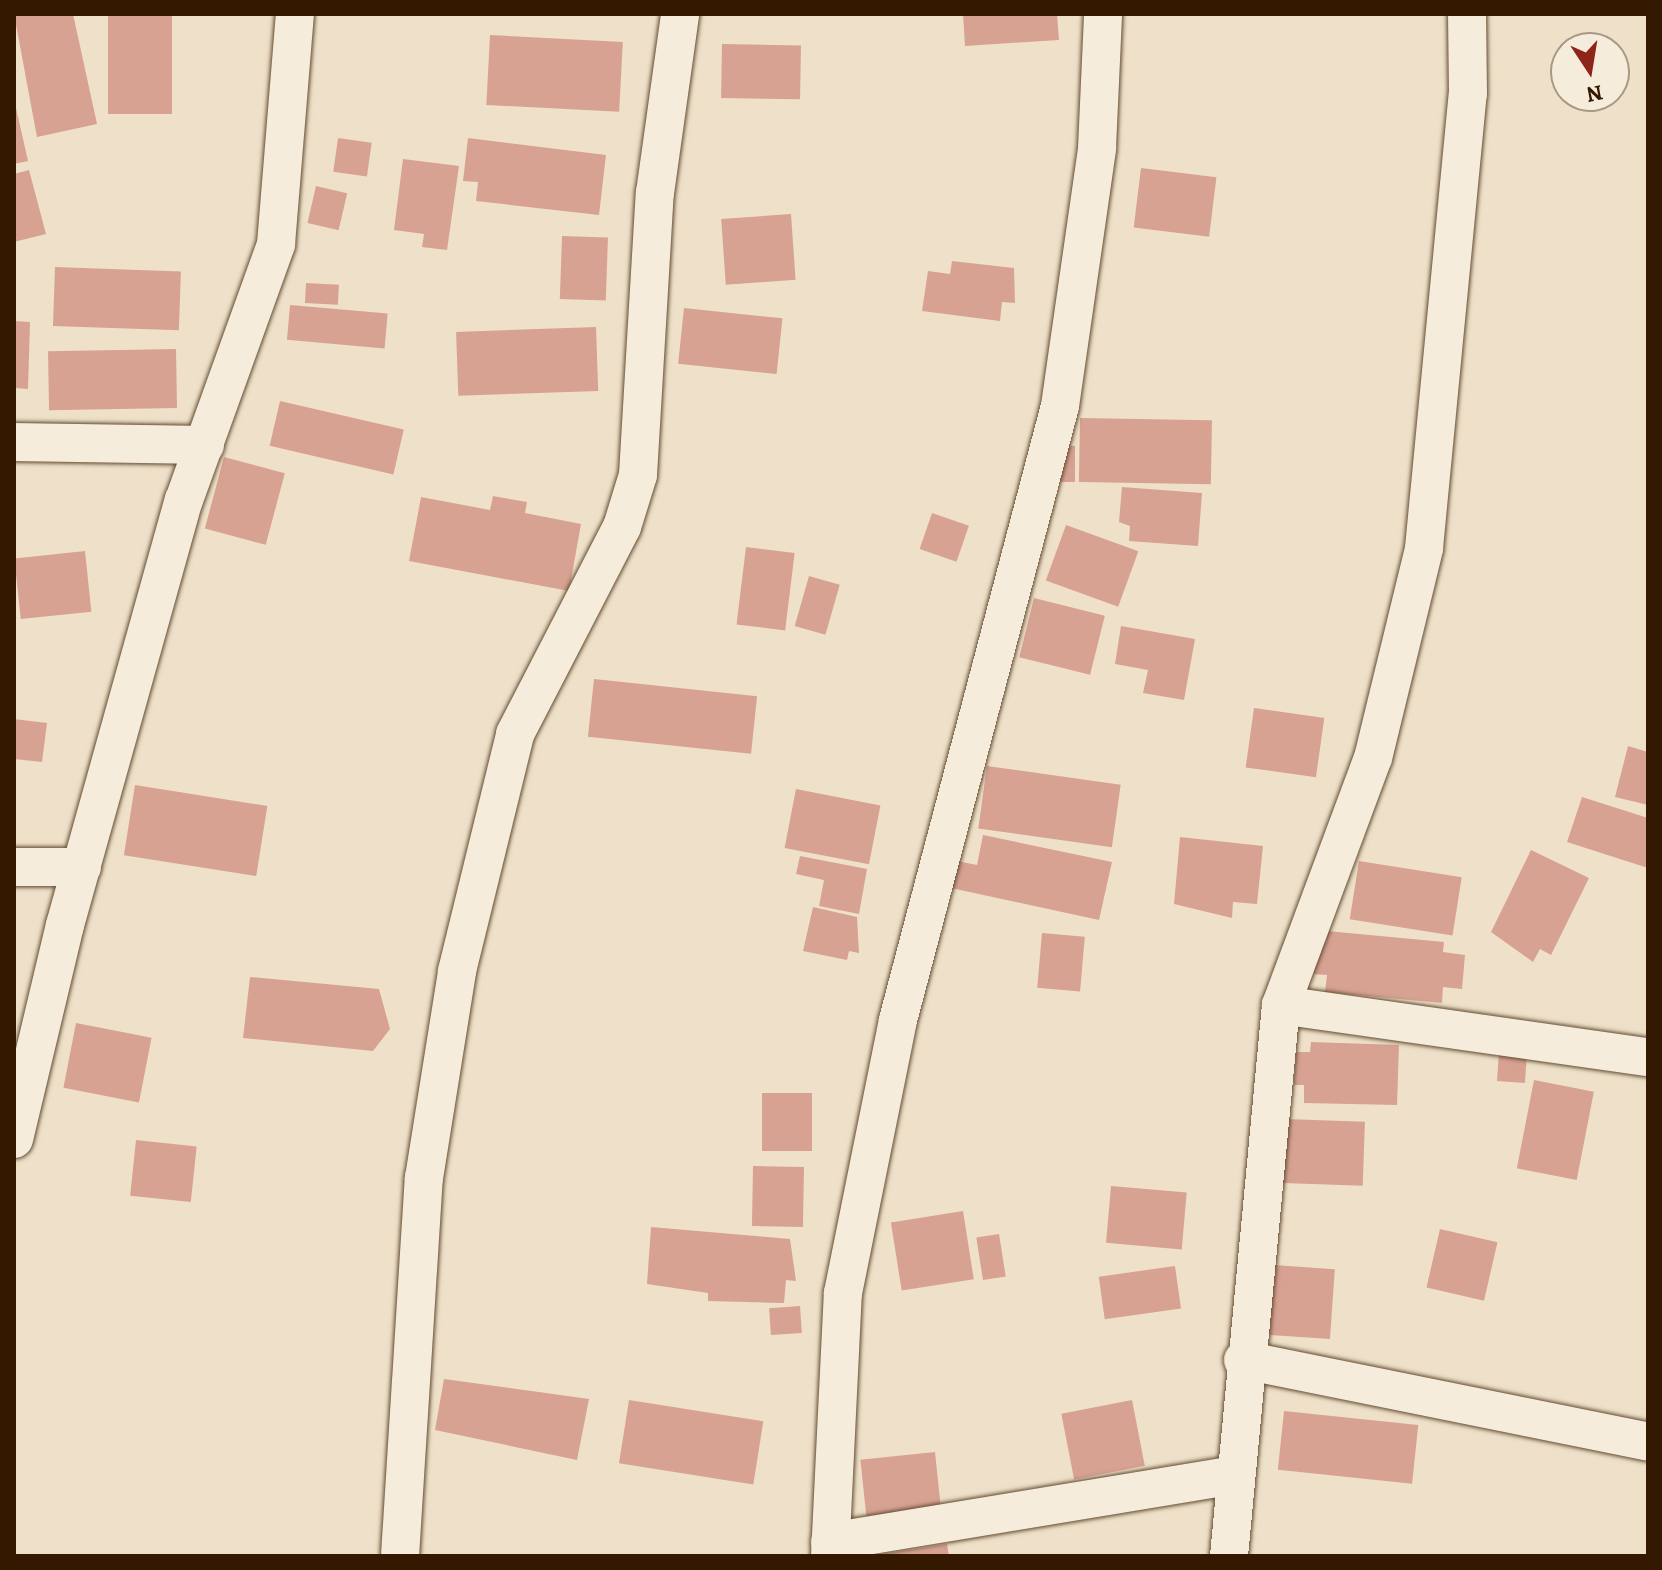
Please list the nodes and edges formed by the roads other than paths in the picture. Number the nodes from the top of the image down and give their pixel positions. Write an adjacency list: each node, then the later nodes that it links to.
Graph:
1 (295, 14): 6 (street)
2 (680, 14): 16 (street)
3 (1103, 14): 15 (street)
4 (1467, 14): 9 (street)
5 (14, 442): 6 (street)
6 (205, 445): 8 (street)
7 (14, 867): 8 (street)
8 (82, 867): 11 (street)
9 (1281, 1005): 10 (street); 12 (street)
10 (1648, 1057)
11 (14, 1139)
12 (1243, 1360): 13 (street); 14 (street)
13 (1648, 1442)
14 (1234, 1475): 15 (street); 17 (street)
15 (830, 1549)
16 (400, 1556)
17 (1229, 1556)

